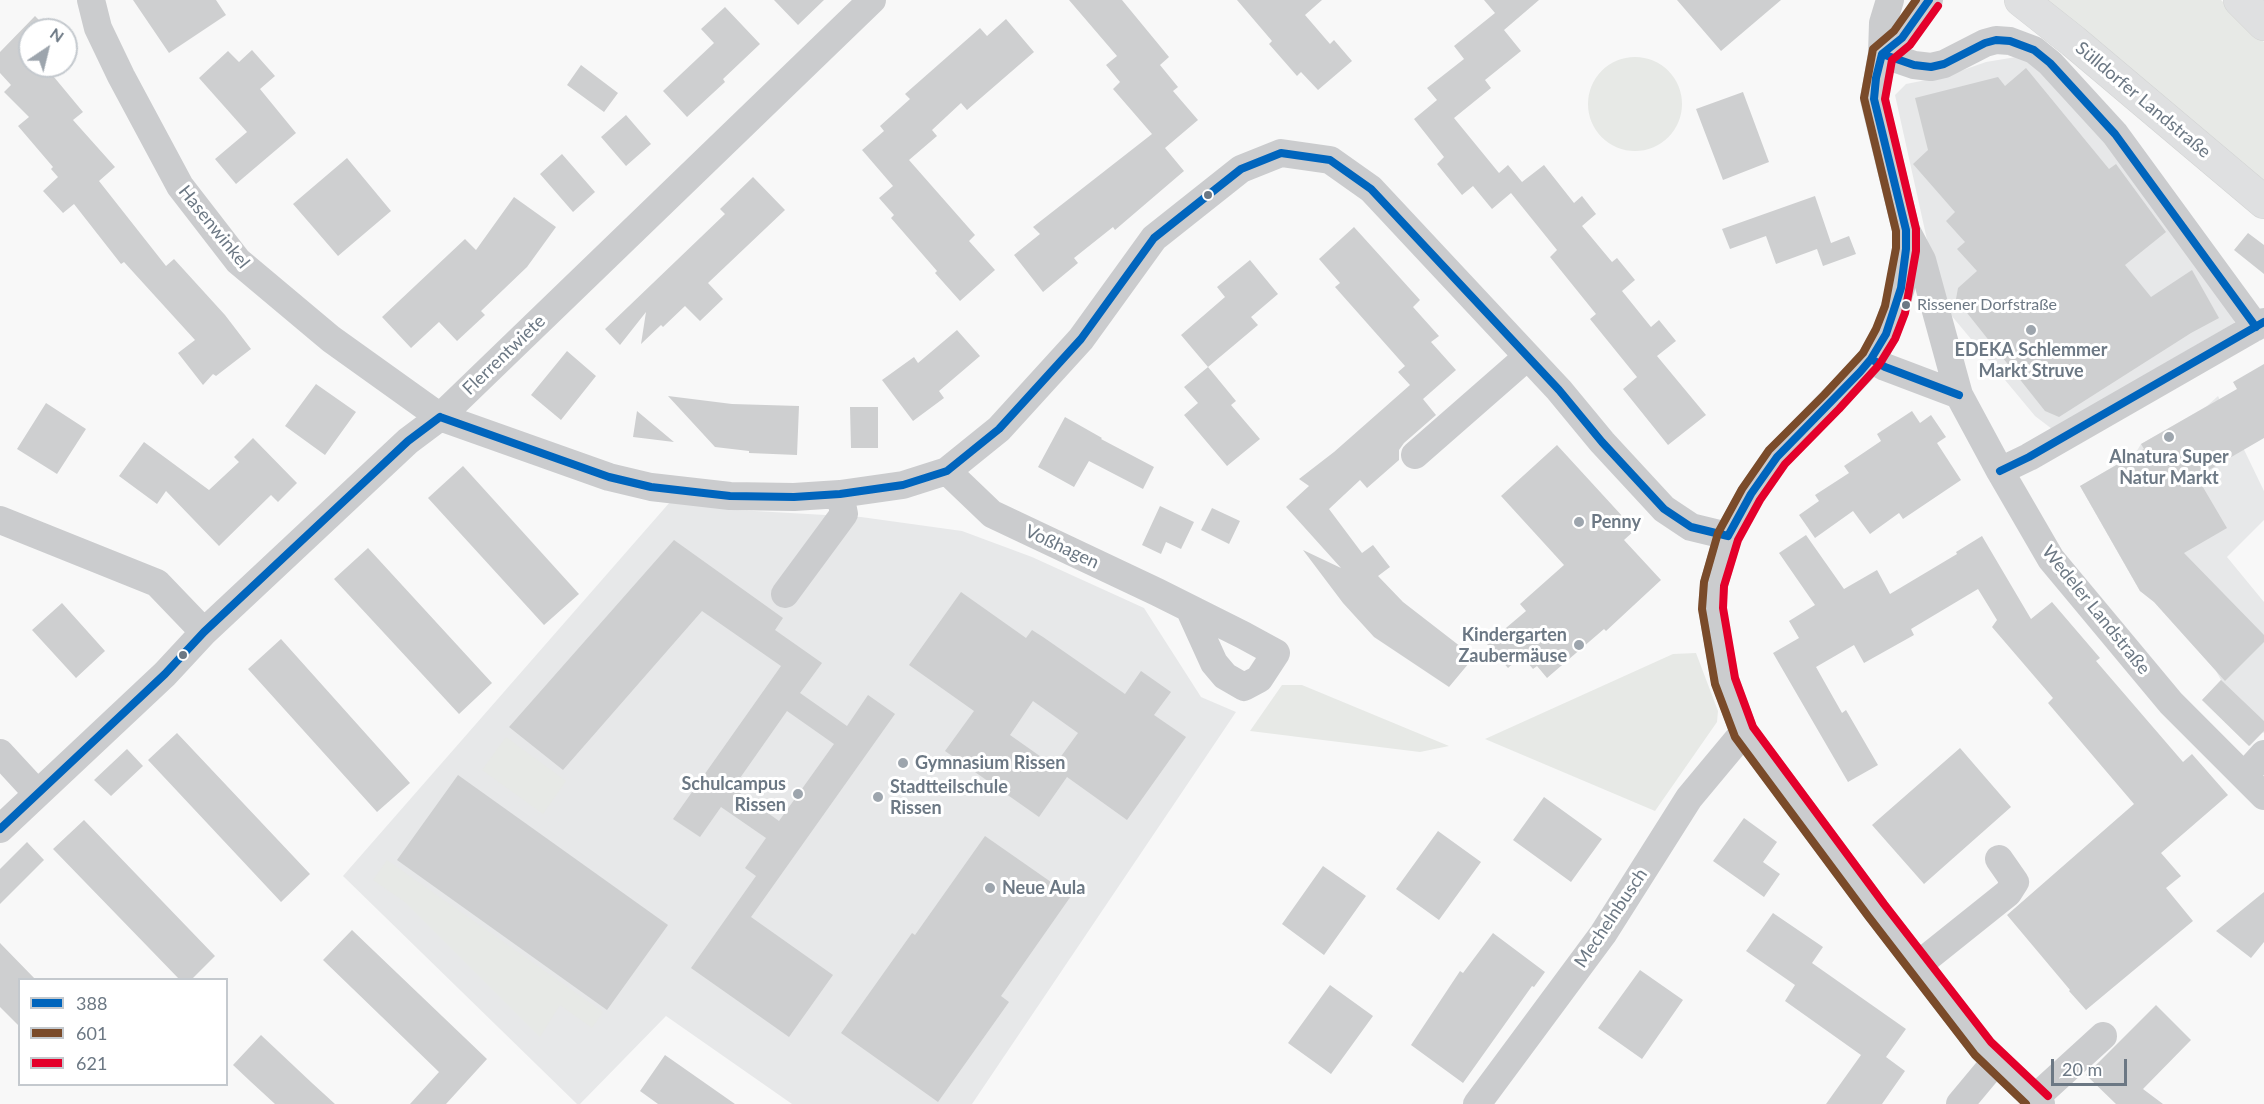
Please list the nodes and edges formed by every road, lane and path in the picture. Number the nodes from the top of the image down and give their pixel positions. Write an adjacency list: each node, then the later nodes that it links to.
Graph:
1 (92, 0): 15 (street, Hasenwinkel)
2 (872, 0): 15 (street, Flerrentwiete)
3 (1890, 0): 8 (street, Wedeler Landstraße)
4 (1929, 0): 8 (street)
5 (2021, 0): 9 (highway, Sülldorfer Landstraße)
6 (2240, 0): 7 (highway)
7 (2264, 24)
8 (1882, 54): 10 (street, Wedeler Landstraße); 11 (street)
9 (2264, 202)
10 (1906, 230): 13 (street); 14 (street, Wedeler Landstraße)
11 (2260, 325): 18 (street)
12 (1527, 357): 16 (street); 17 (street); 21 (street)
13 (1871, 359): 14 (street); 21 (street)
14 (1959, 395): 18 (street, Wedeler Landstraße)
15 (440, 417): 19 (street, Hasenwinkel); 24 (street, Flerrentwiete)
16 (1414, 455)
17 (947, 471): 19 (street, Hasenwinkel); 23 (street, Voßhagen)
18 (2000, 471): 28 (street, Wedeler Landstraße)
19 (840, 494): 22 (street)
20 (0, 520): 24 (street)
21 (1728, 536): 25 (street)
22 (785, 594)
23 (1189, 608)
24 (204, 632): 29 (street, Flerrentwiete)
25 (1744, 732): 33 (street); 37 (street, Mechelnbusch)
26 (0, 753): 29 (street)
27 (2264, 754): 28 (street)
28 (2244, 776): 30 (street, Wedeler Landstraße)
29 (37, 793): 31 (street, Flerrentwiete)
30 (2264, 796)
31 (0, 829)
32 (1999, 859): 33 (street)
33 (1918, 965): 35 (street)
34 (2103, 1036): 36 (street)
35 (1995, 1062): 36 (street); 38 (street)
36 (2038, 1101)
37 (1477, 1104)
38 (1960, 1104)

